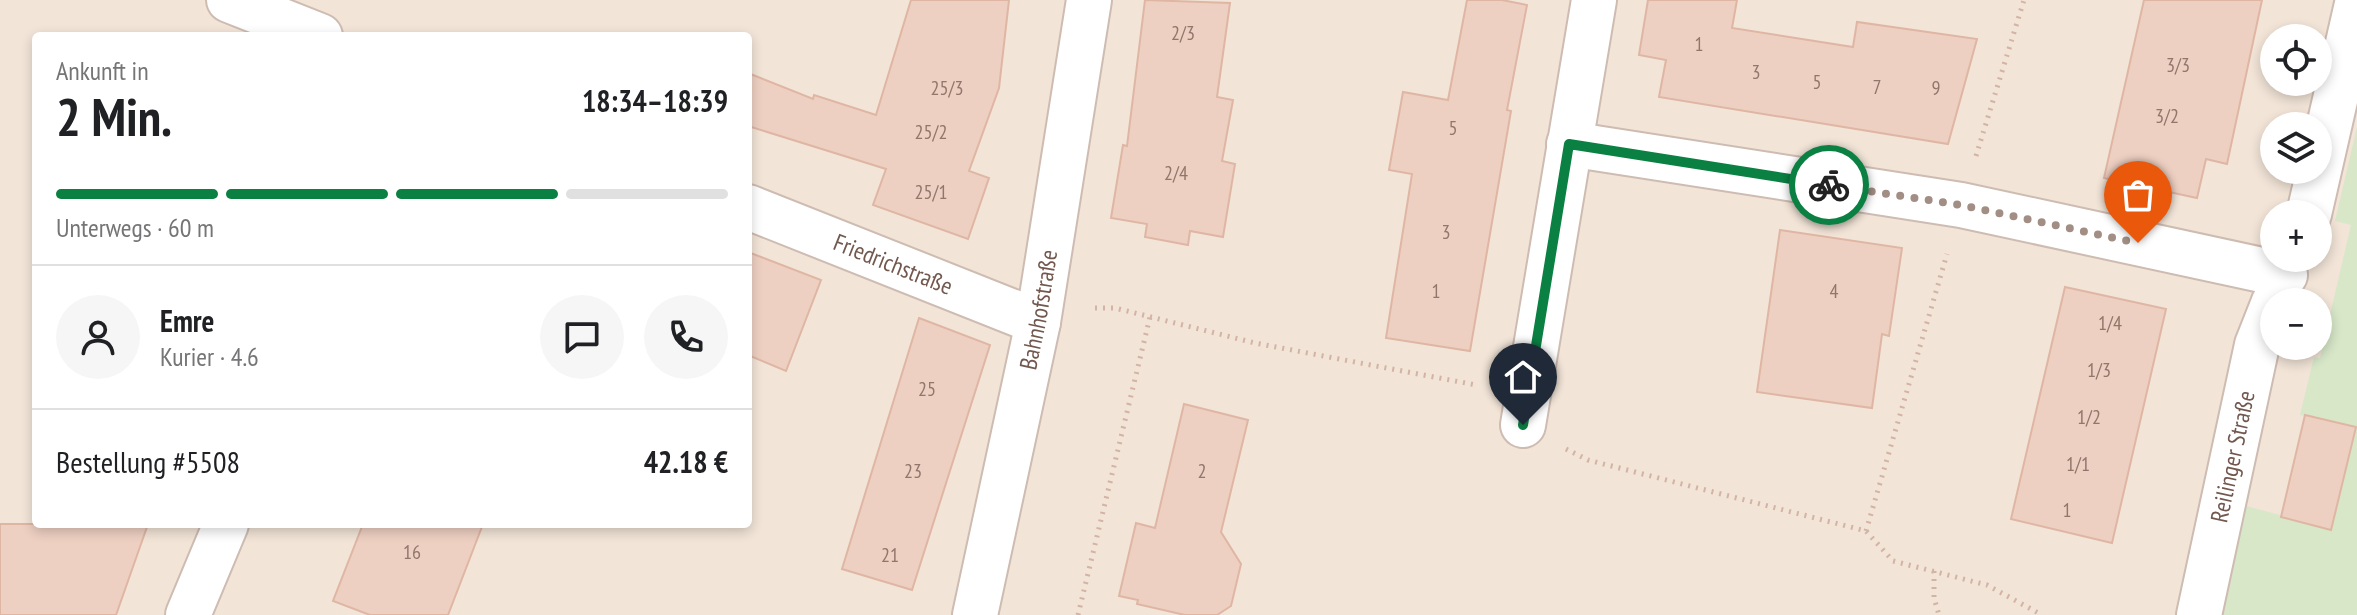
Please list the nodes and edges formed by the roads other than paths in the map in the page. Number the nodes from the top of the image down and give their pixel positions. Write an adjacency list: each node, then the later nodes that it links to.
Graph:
1 (229, 0): 5 (street)
2 (1089, 0): 10 (street, Bahnhofstraße)
3 (1594, 0): 6 (street)
4 (2357, 4): 7 (street)
5 (310, 32)
6 (1569, 144): 9 (street); 11 (street)
7 (2312, 200)
8 (752, 209): 10 (street, Friedrichstraße)
9 (2281, 284): 15 (street, Reilinger Straße)
10 (1038, 322): 14 (street, Bahnhofstraße)
11 (1526, 410)
12 (224, 528): 13 (street)
13 (188, 615)
14 (975, 615)
15 (2199, 615)

